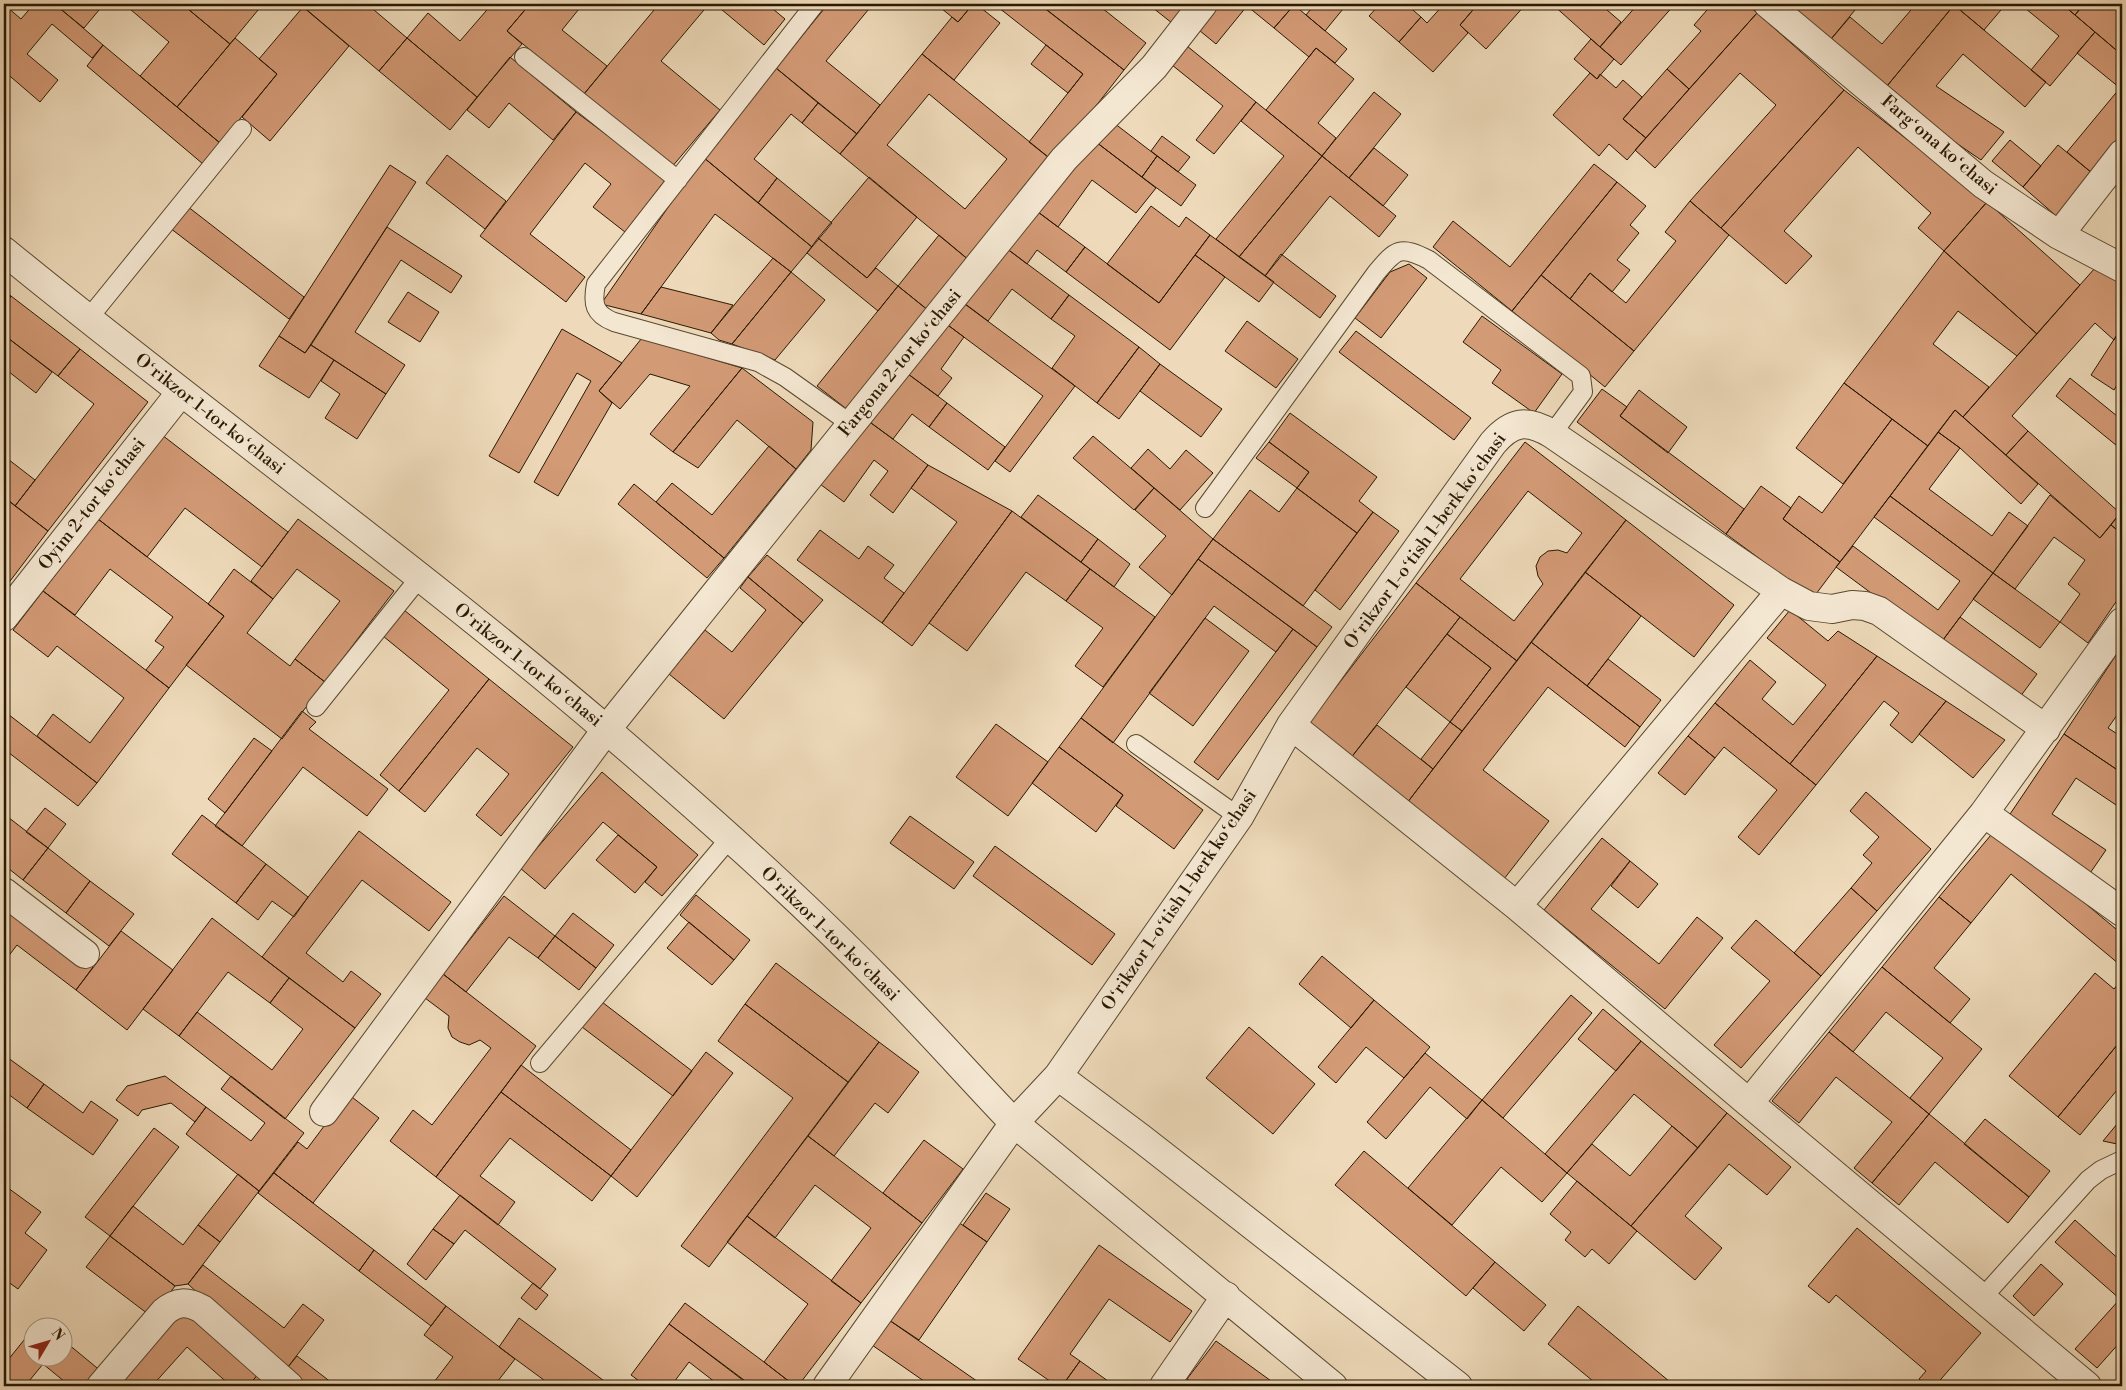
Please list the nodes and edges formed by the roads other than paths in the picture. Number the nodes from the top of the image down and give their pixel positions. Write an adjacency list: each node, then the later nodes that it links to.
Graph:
1 (815, 4): 7 (lane)
2 (1203, 4): 13 (street, Fargona 2-tor koʻchasi)
3 (1768, 4): 8 (street, Fargʻona koʻchasi)
4 (524, 57): 7 (lane)
5 (242, 129): 11 (lane)
6 (2122, 154): 8 (street)
7 (678, 180): 13 (lane)
8 (2059, 235): 10 (street, Fargʻona koʻchasi)
9 (4, 251): 11 (street, Oʻrikzor 1-tor koʻchasi)
10 (2122, 268)
11 (88, 319): 12 (street, Oʻrikzor 1-tor koʻchasi)
12 (180, 392): 16 (street, Oʻrikzor 1-tor koʻchasi); 18 (street, Oyim 2-tor koʻchasi)
13 (851, 424): 23 (street, Fargona 2-tor koʻchasi)
14 (1552, 434): 15 (lane); 17 (street, Oʻrikzor 1-oʻtish 1-berk koʻchasi); 21 (street, Oʻrikzor 1-oʻtish 1-berk koʻchasi)
15 (1205, 508)
16 (420, 577): 20 (lane); 23 (street, Oʻrikzor 1-tor koʻchasi)
17 (1781, 591): 22 (street, Oʻrikzor 1-oʻtish 1-berk koʻchasi); 29 (street)
18 (4, 617)
19 (2122, 622): 22 (street)
20 (316, 707)
21 (1291, 725): 26 (street, Oʻrikzor 1-oʻtish 1-berk koʻchasi); 29 (street)
22 (2046, 729): 25 (street)
23 (606, 730): 27 (street, Oʻrikzor 1-tor koʻchasi); 35 (street, Fargona 2-tor koʻchasi)
24 (1136, 744): 26 (lane)
25 (1984, 813): 30 (street); 34 (street)
26 (1239, 816): 33 (street, Oʻrikzor 1-oʻtish 1-berk koʻchasi)
27 (730, 838): 32 (lane); 36 (street, Oʻrikzor 1-tor koʻchasi)
28 (4, 892): 31 (street)
29 (1517, 906): 34 (street)
30 (2122, 912)
31 (85, 954)
32 (540, 1063)
33 (1058, 1076): 36 (street, Oʻrikzor 1-oʻtish 1-berk koʻchasi); 45 (street)
34 (1749, 1103): 39 (street)
35 (324, 1112)
36 (1014, 1123): 38 (street, Oʻrikzor 1-tor koʻchasi); 42 (street, Oʻrikzor 1-oʻtish 1-berk koʻchasi)
37 (2122, 1160): 39 (lane)
38 (1226, 1296): 43 (street); 44 (street, Oʻrikzor 1-tor koʻchasi)
39 (1983, 1297): 46 (street)
40 (101, 1386): 41 (street)
41 (289, 1386)
42 (827, 1386)
43 (1164, 1386)
44 (1333, 1386)
45 (1458, 1386)
46 (2087, 1386)

